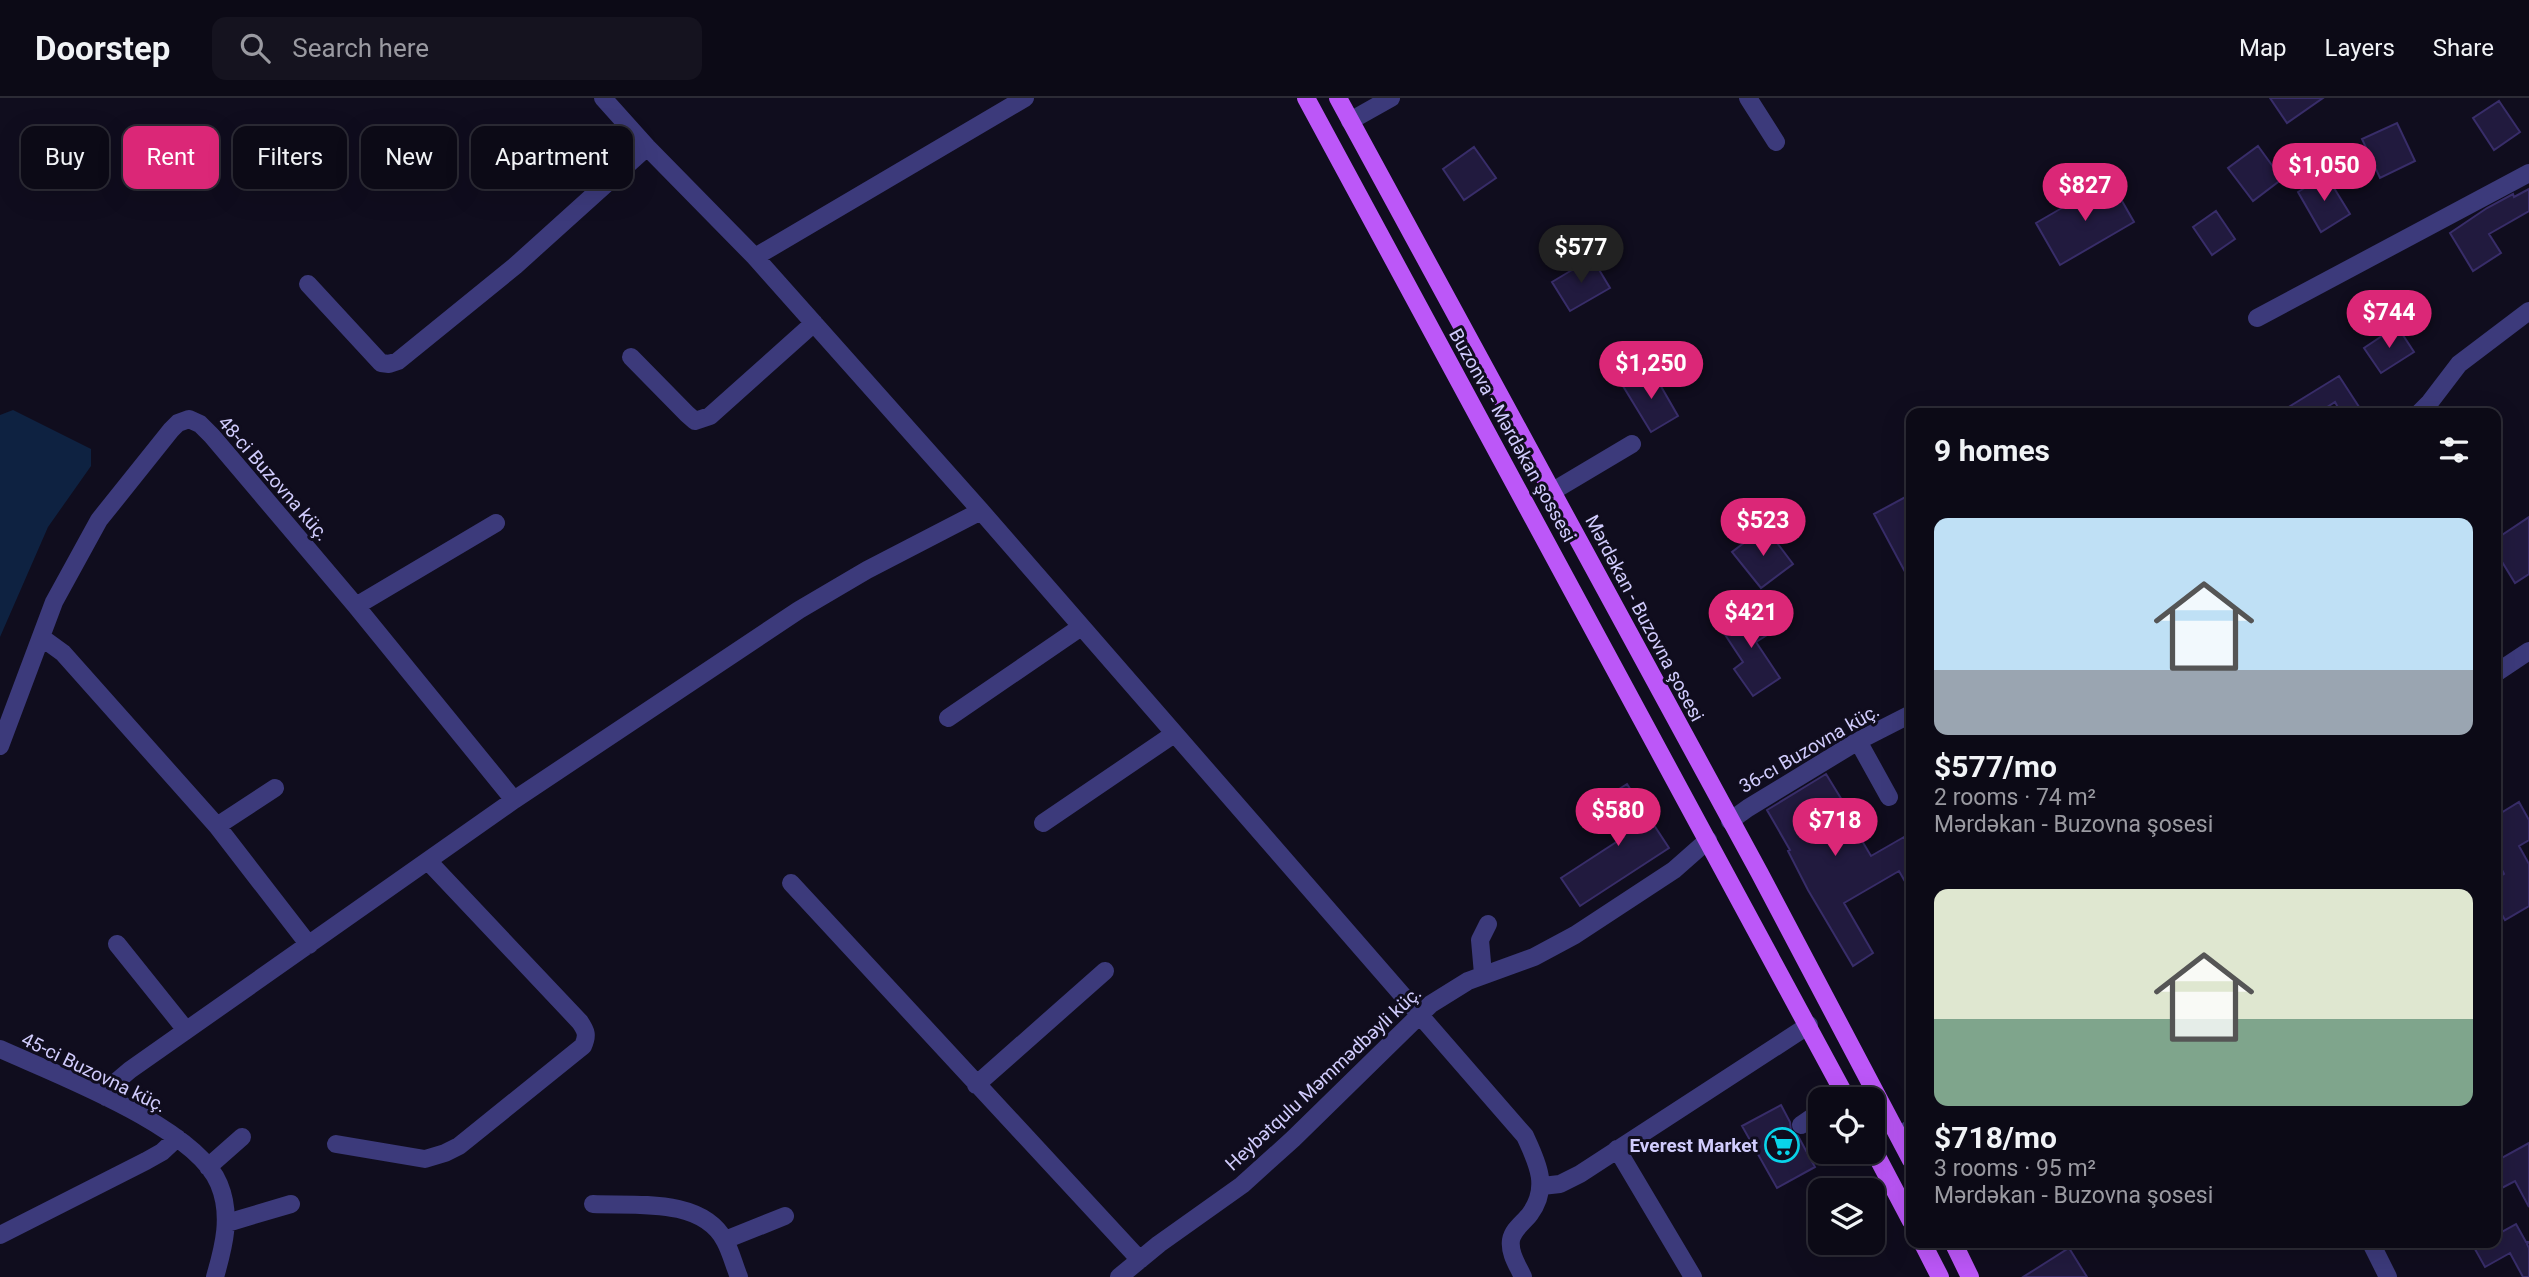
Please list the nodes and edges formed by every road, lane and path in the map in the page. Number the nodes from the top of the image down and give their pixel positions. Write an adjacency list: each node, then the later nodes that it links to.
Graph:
1 (603, 98): 9 (street)
2 (1025, 98): 11 (street)
3 (1306, 98): 38 (main road, Buzonva - Mərdəkan şossesi)
4 (1338, 98): 7 (main road, Mərdəkan - Buzovna şosesi)
5 (1391, 98): 7 (street)
6 (1748, 98): 8 (street)
7 (1350, 121): 19 (main road, Mərdəkan - Buzovna şosesi)
8 (1776, 142)
9 (647, 147): 11 (street); 12 (street)
10 (2529, 173): 14 (street)
11 (755, 257): 15 (street)
12 (308, 284)
13 (2529, 311): 17 (street)
14 (2257, 318)
15 (814, 323): 16 (street); 20 (street)
16 (631, 356)
17 (2424, 408)
18 (1632, 444): 19 (street)
19 (1553, 491): 35 (main road, Mərdəkan - Buzovna şosesi)
20 (981, 510): 23 (street); 34 (street)
21 (496, 523): 22 (street)
22 (356, 606): 24 (street, 48-ci Buzovna küç.); 34 (street, 48-ci Buzovna küç.)
23 (1082, 627): 28 (street); 29 (street)
24 (41, 637): 31 (street, 48-ci Buzovna küç.); 37 (street)
25 (2529, 651): 26 (street)
26 (2501, 670)
27 (1906, 717): 30 (street, 36-cı Buzovna küç.)
28 (948, 718)
29 (1174, 734): 36 (street); 46 (street)
30 (1858, 741): 33 (street); 35 (street, 36-cı Buzovna küç.)
31 (0, 746)
32 (275, 788): 37 (street)
33 (1888, 797)
34 (514, 800): 39 (street)
35 (1731, 821): 38 (main road); 55 (main road, Mərdəkan - Buzovna şosesi)
36 (1043, 823)
37 (217, 826): 43 (street)
38 (1709, 840): 45 (street, Heybətqulu Məmmədbəyli küç.); 47 (main road)
39 (428, 861): 43 (street); 58 (street)
40 (792, 883): 50 (street)
41 (1488, 924): 45 (street)
42 (117, 944): 48 (street)
43 (309, 945): 48 (street)
44 (1105, 971): 50 (street)
45 (1483, 974): 46 (street, Heybətqulu Məmmədbəyli küç.)
46 (1419, 1015): 62 (street); 73 (street, Heybətqulu Məmmədbəyli küç.)
47 (1809, 1025): 51 (main road); 59 (street)
48 (186, 1030): 52 (street)
49 (0, 1049): 52 (street, 45-ci Buzovna küç.)
50 (976, 1085): 73 (street)
51 (1838, 1087)
52 (106, 1097): 57 (street, 45-ci Buzovna küç.)
53 (1808, 1120): 54 (street)
54 (1801, 1125)
55 (1905, 1132)
56 (242, 1137): 61 (street)
57 (177, 1138): 61 (street, 45-ci Buzovna küç.); 68 (street)
58 (336, 1144)
59 (1617, 1149): 62 (street); 78 (street)
60 (1881, 1164): 65 (main road)
61 (208, 1167): 67 (street, 45-ci Buzovna küç.)
62 (1542, 1186): 77 (street)
63 (593, 1203): 69 (street)
64 (291, 1204): 67 (street)
65 (1906, 1212)
66 (785, 1216): 69 (street)
67 (227, 1223): 74 (street, 45-ci Buzovna küç.)
68 (0, 1235)
69 (725, 1240): 75 (street)
70 (1925, 1248): 79 (main road)
71 (1956, 1248): 80 (main road)
72 (2374, 1248): 81 (street)
73 (1140, 1260): 76 (street, Heybətqulu Məmmədbəyli küç.)
74 (215, 1277)
75 (739, 1277)
76 (1119, 1277)
77 (1523, 1277)
78 (1693, 1277)
79 (1940, 1277)
80 (1970, 1277)
81 (2388, 1277)

